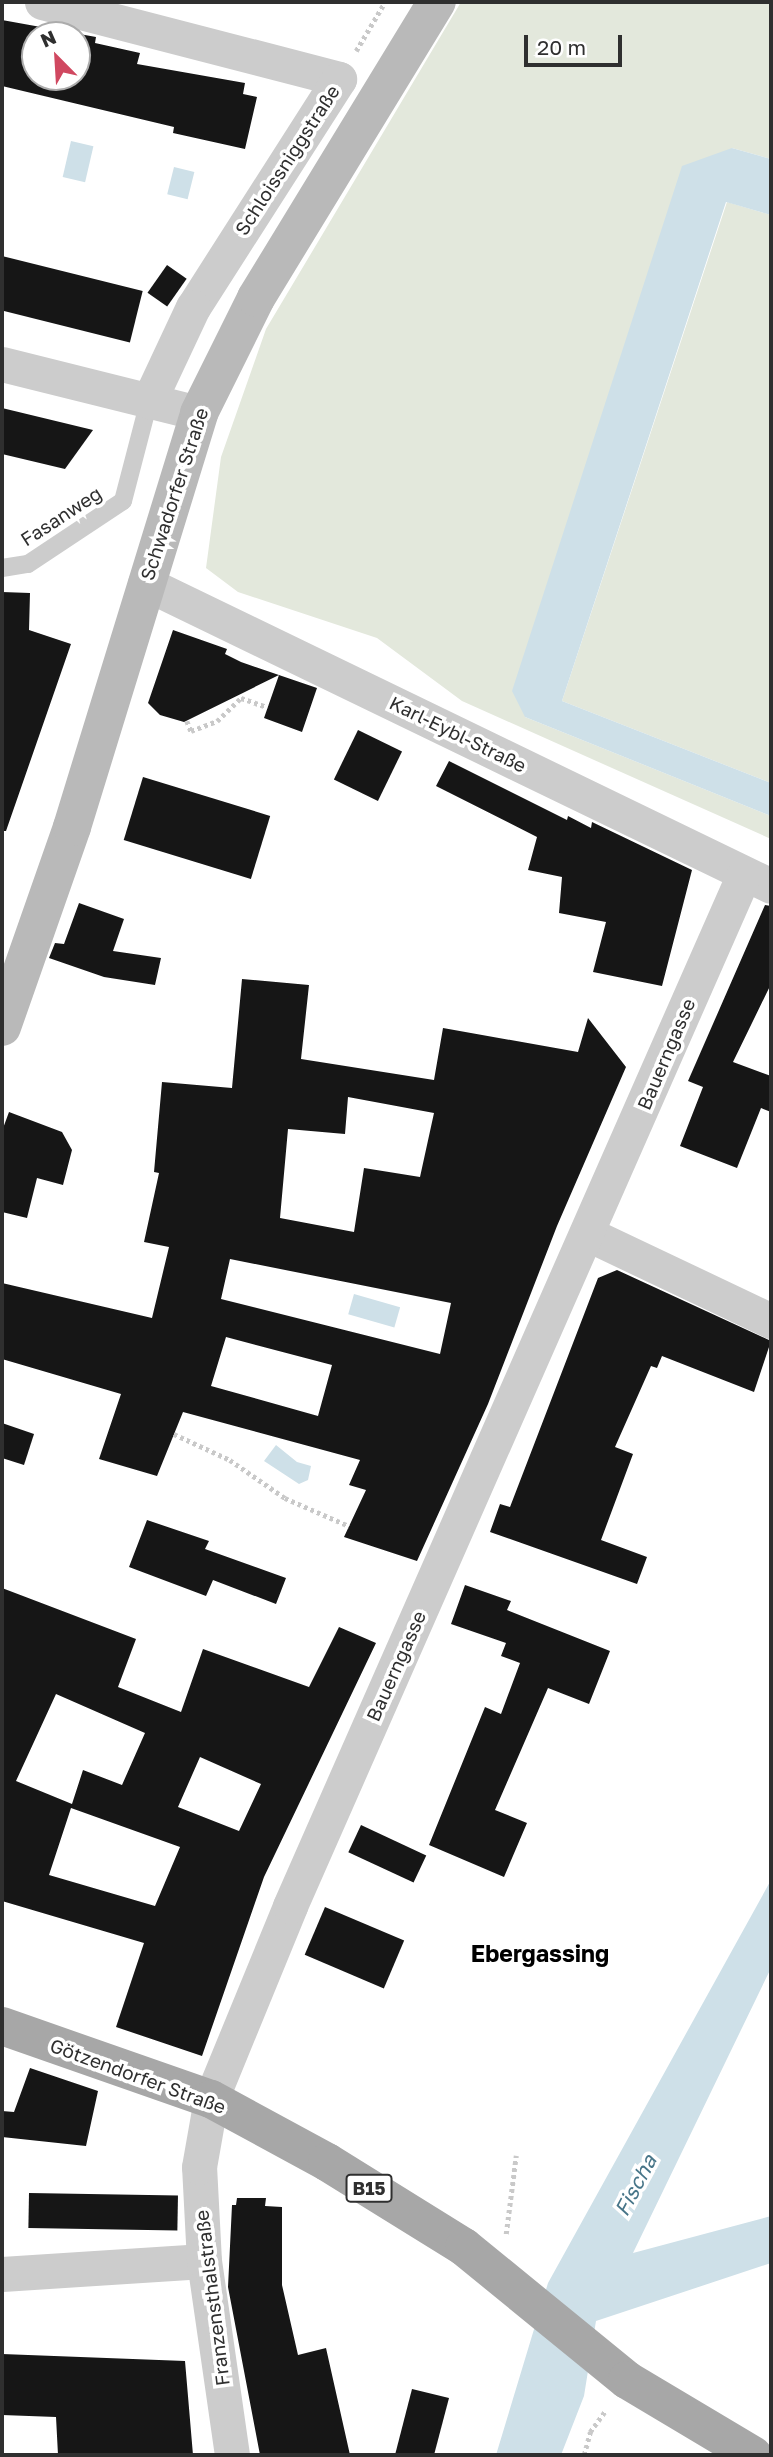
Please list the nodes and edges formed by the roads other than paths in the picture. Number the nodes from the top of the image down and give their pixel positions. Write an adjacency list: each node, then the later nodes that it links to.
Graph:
1 (42, 2): 4 (street, Schloissniggstraße)
2 (437, 2): 5 (main road, Schwadorfer Straße)
3 (2, 364): 4 (street)
4 (149, 401): 5 (street); 6 (lane, Fasanweg)
5 (199, 413): 7 (main road, Schwadorfer Straße)
6 (2, 568)
7 (145, 583): 8 (street, Karl-Eybl-Straße); 9 (main road, Schwadorfer Straße)
8 (758, 880): 10 (street, Bauerngasse)
9 (2, 1027)
10 (587, 1234): 11 (street); 13 (street, Bauerngasse)
11 (771, 1321)
12 (2, 2026): 13 (main road, Götzendorfer Straße / B15)
13 (211, 2099): 14 (street, Franzensthalstraße); 17 (main road, Götzendorfer Straße / B15)
14 (204, 2261): 15 (street); 16 (street, Franzensthalstraße)
15 (2, 2274)
16 (232, 2455)
17 (753, 2455)

